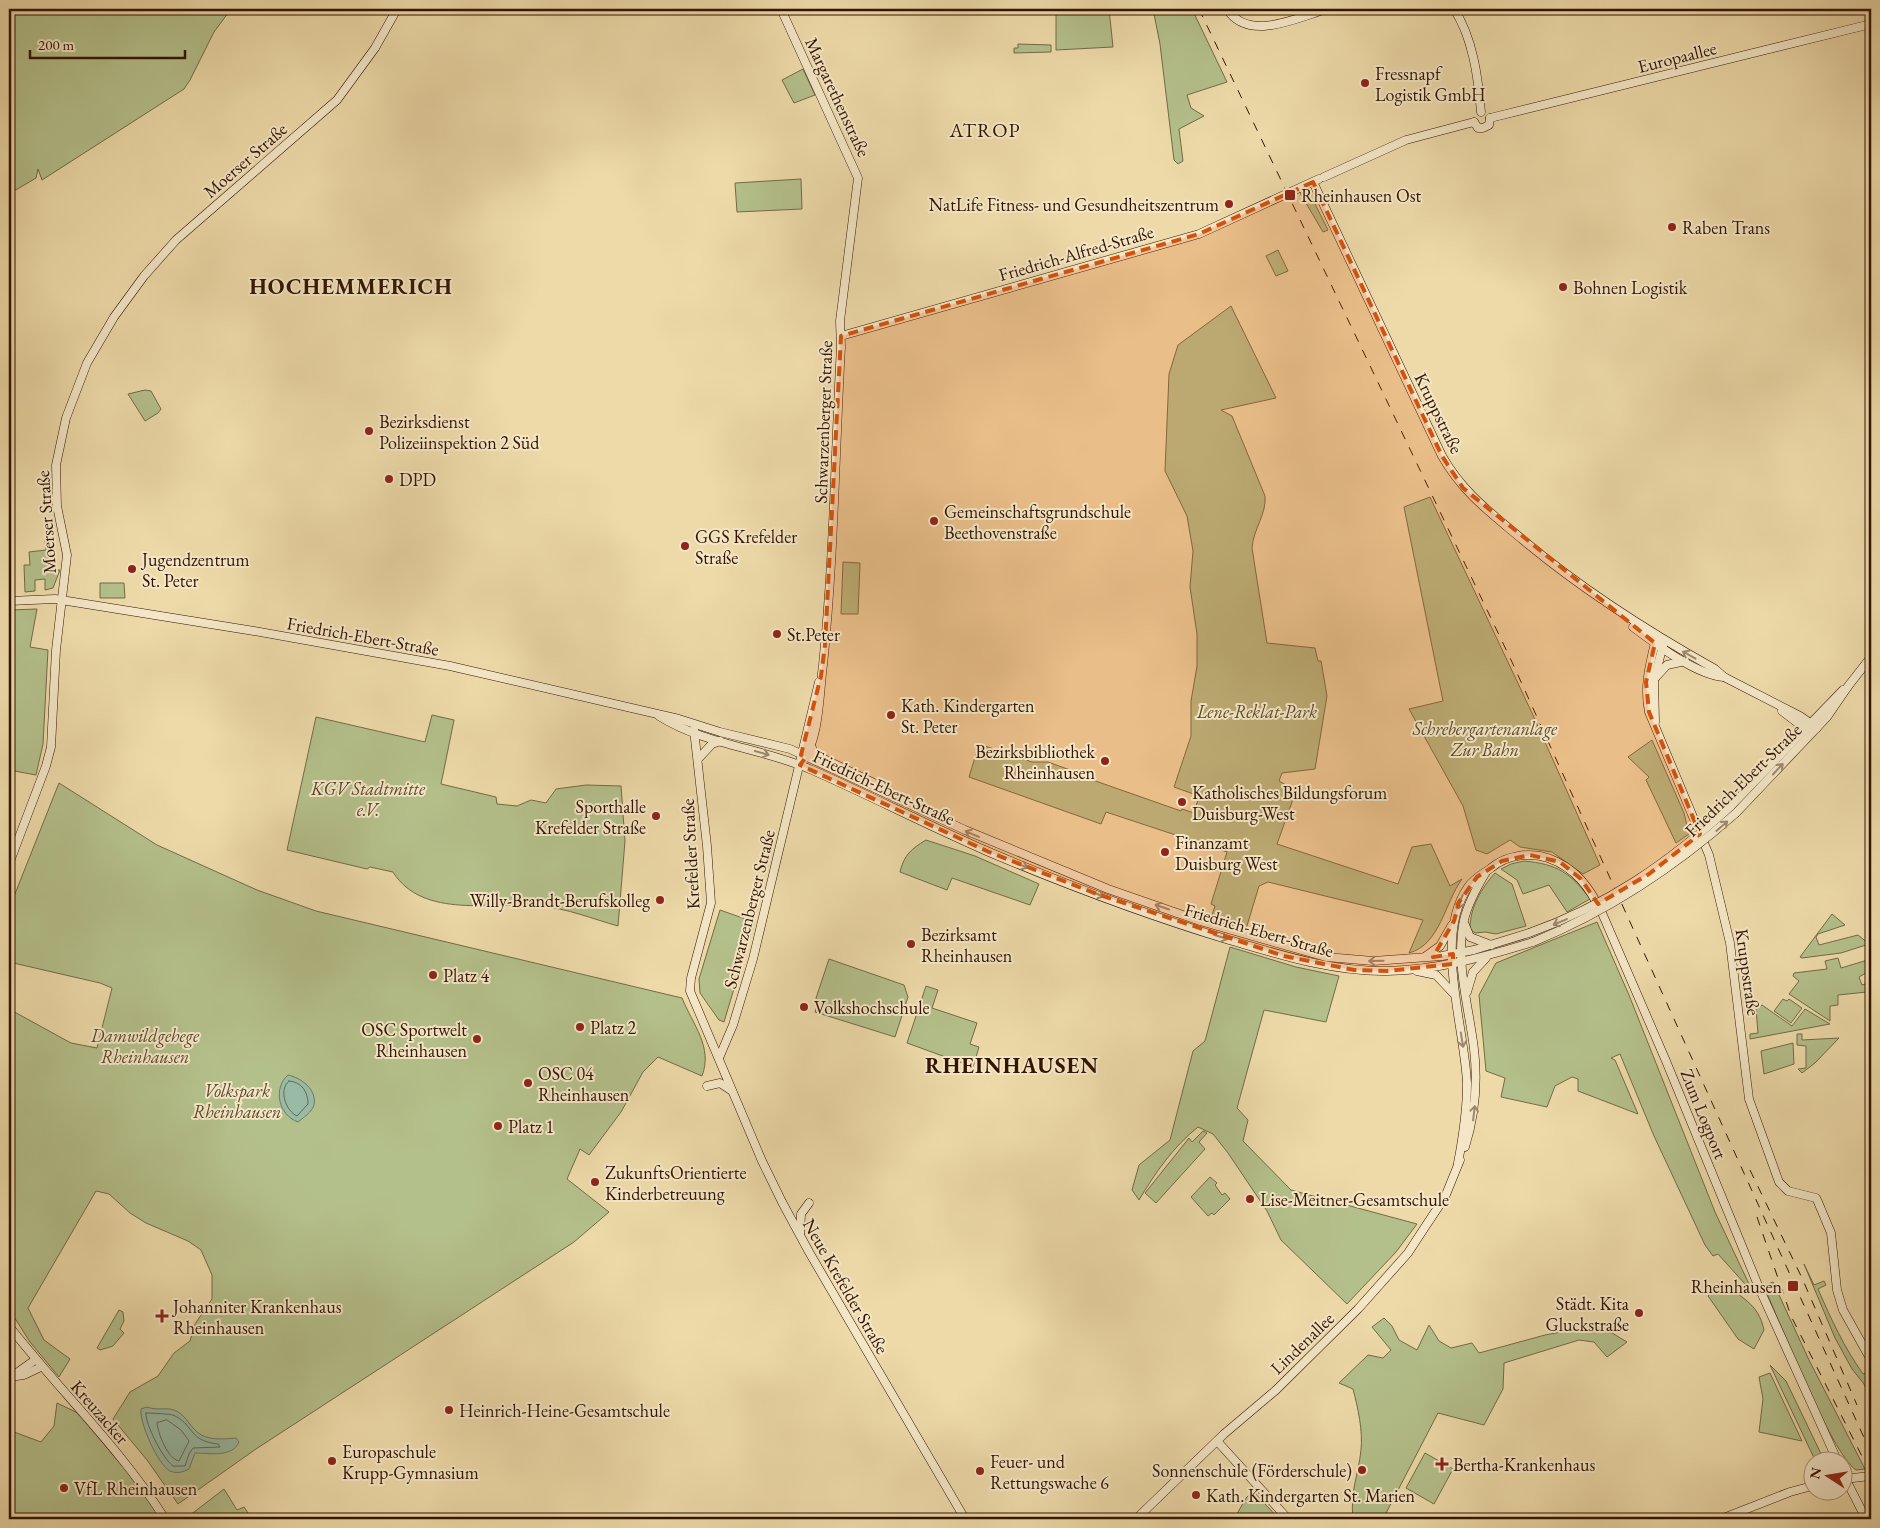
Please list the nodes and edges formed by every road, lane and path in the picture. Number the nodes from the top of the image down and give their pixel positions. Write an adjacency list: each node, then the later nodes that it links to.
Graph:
1 (397, 9): 14 (main road, Moerser Straße)
2 (781, 9): 10 (main road, Margarethenstraße)
3 (1227, 9): 4 (main road)
4 (1327, 9)
5 (1454, 9): 7 (main road)
6 (1871, 24): 8 (main road, Europaallee)
7 (1481, 112): 8 (main road); 9 (main road)
8 (1490, 118): 9 (main road)
9 (1474, 122): 11 (main road)
10 (856, 171): 12 (main road, Schwarzenberger Straße)
11 (1319, 180): 12 (main road, Friedrich-Alfred-Straße); 15 (main road, Kruppstraße)
12 (841, 336): 18 (main road, Schwarzenberger Straße)
13 (9, 601): 14 (main road, Friedrich-Ebert-Straße)
14 (62, 601): 21 (main road, Friedrich-Ebert-Straße); 33 (main road, Moerser Straße)
15 (1661, 643): 17 (main road); 19 (main road, one-way to 15); 20 (main road, Kruppstraße); 24 (main road, Kruppstraße)
16 (1871, 658): 23 (main road, Friedrich-Ebert-Straße)
17 (1685, 661): 19 (main road); 20 (main road)
18 (821, 676): 27 (main road, Schwarzenberger Straße); 28 (main road, Schwarzenberger Straße)
19 (1724, 677): 23 (main road)
20 (1654, 680): 24 (main road, Kruppstraße)
21 (655, 714): 22 (main road, Friedrich-Ebert-Straße); 25 (main road, Friedrich-Ebert-Straße)
22 (693, 723): 25 (main road, Krefelder Straße); 28 (main road, Friedrich-Ebert-Straße)
23 (1811, 728): 32 (main road, Friedrich-Ebert-Straße)
24 (1656, 731): 54 (main road, Kruppstraße)
25 (694, 733): 26 (main road, Friedrich-Ebert-Straße); 29 (main road, Krefelder Straße)
26 (720, 741): 29 (main road); 30 (main road, Friedrich-Ebert-Straße, one-way to 30)
27 (810, 745): 28 (main road, Schwarzenberger Straße); 31 (main road, Friedrich-Ebert-Straße)
28 (803, 756): 30 (main road, Schwarzenberger Straße); 31 (main road, Friedrich-Ebert-Straße)
29 (698, 759): 46 (main road, Krefelder Straße)
30 (800, 765): 43 (main road, Friedrich-Ebert-Straße, one-way to 43); 46 (main road, Schwarzenberger Straße)
31 (882, 792): 39 (main road, Friedrich-Ebert-Straße, one-way to 31)
32 (1733, 810): 37 (main road, Friedrich-Ebert-Straße, one-way to 37, bridge); 40 (main road, Friedrich-Ebert-Straße, one-way to 32, bridge)
33 (9, 864)
34 (1486, 872): 35 (main road, Zum Logport); 36 (main road, Zum Logport, one-way to 36); 58 (main road, Zum Logport)
35 (1464, 921): 37 (main road); 38 (main road, Zum Logport)
36 (1454, 922): 38 (main road, Zum Logport); 39 (main road)
37 (1493, 945): 38 (main road, Friedrich-Ebert-Straße)
38 (1457, 953): 39 (main road, Friedrich-Ebert-Straße); 41 (main road, Lindenallee); 42 (main road, Lindenallee)
39 (1424, 957)
40 (1487, 957): 41 (main road, Friedrich-Ebert-Straße); 45 (main road)
41 (1462, 962): 42 (main road, Friedrich-Ebert-Straße); 45 (main road, Lindenallee)
42 (1453, 964): 43 (main road, Friedrich-Ebert-Straße); 44 (main road, Lindenallee)
43 (1412, 969): 44 (main road)
44 (1455, 995): 49 (main road, Lindenallee, one-way to 49)
45 (1466, 997): 49 (main road, Lindenallee, one-way to 45)
46 (719, 1058): 48 (main road, Neue Krefelder Straße)
47 (707, 1086): 48 (main road)
48 (733, 1092): 51 (main road, Neue Krefelder Straße)
49 (1458, 1163): 57 (main road, Lindenallee)
50 (809, 1203): 51 (main road)
51 (800, 1236): 64 (main road, Neue Krefelder Straße)
52 (9, 1326): 53 (main road, Kreuzacker)
53 (35, 1360): 55 (main road, Kreuzacker); 56 (main road)
54 (1871, 1360)
55 (41, 1367): 56 (main road); 63 (main road, Kreuzacker)
56 (10, 1377)
57 (1217, 1441): 65 (main road, Lindenallee); 66 (main road)
58 (1832, 1450)
59 (1871, 1476): 60 (main road)
60 (1852, 1477)
61 (1802, 1489): 67 (main road)
62 (1852, 1492): 68 (main road)
63 (165, 1519)
64 (965, 1519)
65 (1136, 1519)
66 (1288, 1519)
67 (1721, 1519)
68 (1866, 1519)

